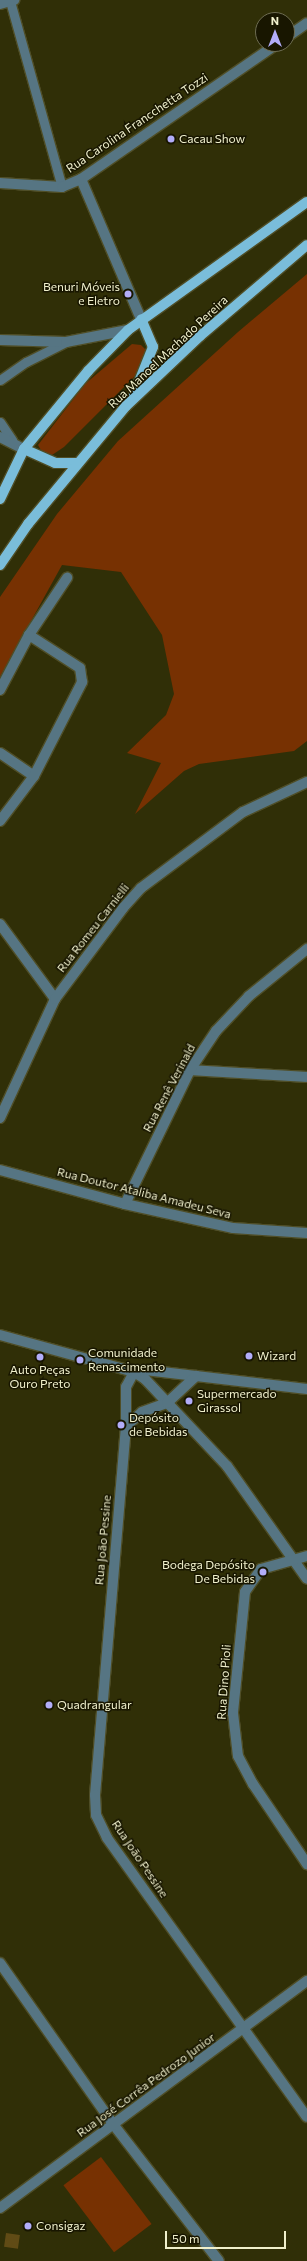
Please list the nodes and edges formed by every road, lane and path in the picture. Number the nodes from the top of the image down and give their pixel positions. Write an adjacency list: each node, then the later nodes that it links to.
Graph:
1 (8, 2): 7 (lane)
2 (307, 23): 3 (street)
3 (295, 31)
4 (265, 52): 5 (street, Rua Carolina Francchetta Tozzi)
5 (80, 179): 7 (street, Rua Carolina Francchetta Tozzi); 10 (street)
6 (0, 183): 7 (street, Rua Carolina Francchetta Tozzi)
7 (62, 187)
8 (307, 202): 10 (main road)
9 (307, 245): 15 (main road, Rua Manoel Machado Pereira)
10 (141, 319): 11 (main road); 15 (main road)
11 (128, 330): 13 (street); 19 (main road)
12 (0, 340): 13 (street)
13 (66, 342): 14 (lane)
14 (0, 380)
15 (126, 406): 20 (main road, Rua Manoel Machado Pereira)
16 (0, 422): 18 (lane)
17 (0, 437): 18 (street)
18 (12, 440): 19 (street)
19 (24, 449): 20 (main road); 21 (main road)
20 (78, 463): 22 (main road, Rua Manoel Machado Pereira)
21 (0, 499)
22 (0, 565)
23 (67, 578): 24 (street)
24 (28, 635): 25 (street); 27 (street)
25 (0, 690)
26 (0, 754): 27 (street)
27 (34, 776): 29 (street)
28 (307, 782): 32 (street, Rua Romeu Carnielli)
29 (0, 821)
30 (0, 924): 32 (street)
31 (307, 949): 33 (street, Rua Renê Verinald)
32 (54, 999): 35 (street, Rua Romeu Carnielli)
33 (190, 1070): 34 (street); 37 (street, Rua Renê Verinald)
34 (307, 1077)
35 (0, 1118)
36 (0, 1170): 37 (street, Rua Doutor Ataliba Amadeu Seva)
37 (125, 1204): 38 (street, Rua Doutor Ataliba Amadeu Seva)
38 (307, 1233)
39 (0, 1335): 40 (street)
40 (134, 1372): 41 (street); 43 (street); 44 (street, Rua João Pessine)
41 (196, 1376): 42 (street); 43 (street)
42 (307, 1389)
43 (167, 1403): 44 (street); 46 (street)
44 (126, 1426): 51 (street, Rua João Pessine)
45 (307, 1556): 46 (street, Rua Dino Pioli)
46 (292, 1558): 47 (street); 48 (street, Rua Dino Pioli)
47 (307, 1579)
48 (307, 1864)
49 (0, 1964): 53 (street)
50 (307, 1981): 51 (street, Rua José Corrêa Pedrozo Junior)
51 (243, 2030): 52 (street, Rua João Pessine); 53 (street, Rua José Corrêa Pedrozo Junior)
52 (307, 2117)
53 (114, 2124): 54 (street, Rua José Corrêa Pedrozo Junior); 55 (street)
54 (0, 2208)
55 (219, 2261)

